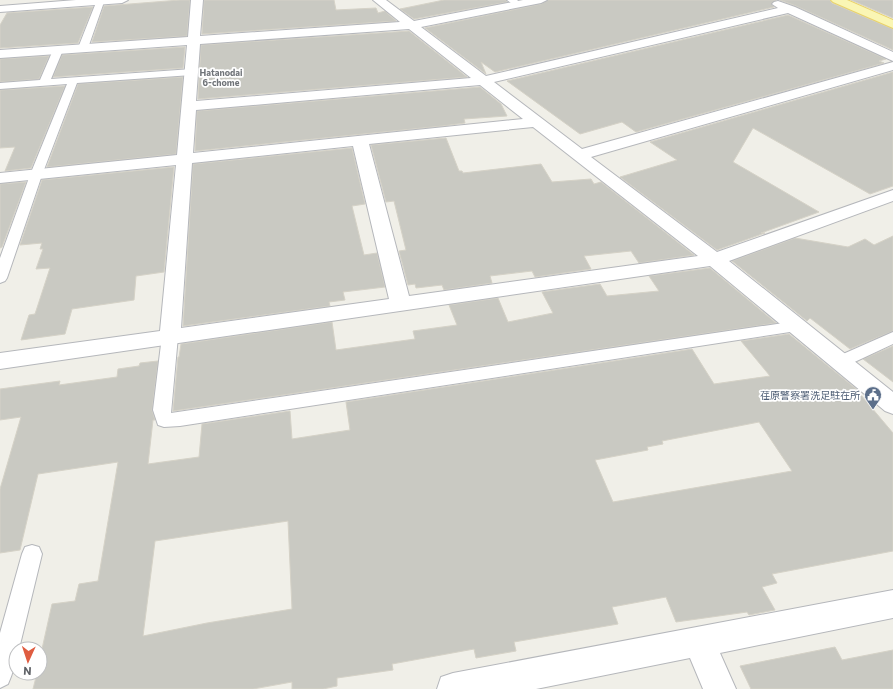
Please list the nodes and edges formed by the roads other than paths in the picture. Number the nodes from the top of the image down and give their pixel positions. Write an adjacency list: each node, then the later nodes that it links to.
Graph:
1 (4, 0): 11 (street)
2 (122, 0): 9 (street)
3 (197, 0): 16 (street)
4 (379, 0): 15 (street)
5 (541, 0): 10 (street)
6 (768, 0): 12 (street)
7 (838, 0): 14 (main road)
8 (857, 0): 13 (main road)
9 (100, 2): 11 (street); 17 (lane)
10 (515, 2): 15 (street)
11 (0, 7)
12 (791, 10): 20 (street); 24 (street)
13 (893, 15)
14 (893, 24)
15 (411, 25): 16 (street); 24 (street)
16 (193, 40): 17 (street); 22 (street)
17 (83, 48): 18 (street)
18 (58, 50): 19 (street); 25 (lane)
19 (0, 54)
20 (893, 57)
21 (893, 66): 30 (street)
22 (192, 72): 23 (lane); 27 (street)
23 (73, 80): 25 (lane); 32 (lane)
24 (483, 81): 27 (street); 28 (street)
25 (44, 83): 26 (lane)
26 (0, 86)
27 (188, 106): 31 (street)
28 (536, 122): 29 (street); 30 (street)
29 (360, 141): 31 (street); 37 (street)
30 (579, 156): 35 (street)
31 (184, 159): 32 (street); 39 (street)
32 (36, 175): 33 (street); 36 (lane)
33 (0, 178)
34 (893, 195): 35 (street)
35 (714, 260): 37 (street); 38 (street)
36 (0, 278)
37 (401, 304): 39 (street)
38 (797, 326): 39 (lane); 42 (street)
39 (170, 336): 41 (street)
40 (893, 337): 42 (lane)
41 (0, 361)
42 (840, 362): 43 (street)
43 (893, 405)
44 (32, 554): 47 (lane)
45 (893, 604): 46 (street)
46 (699, 642): 48 (street); 49 (street)
47 (0, 676)
48 (453, 689)
49 (720, 689)

